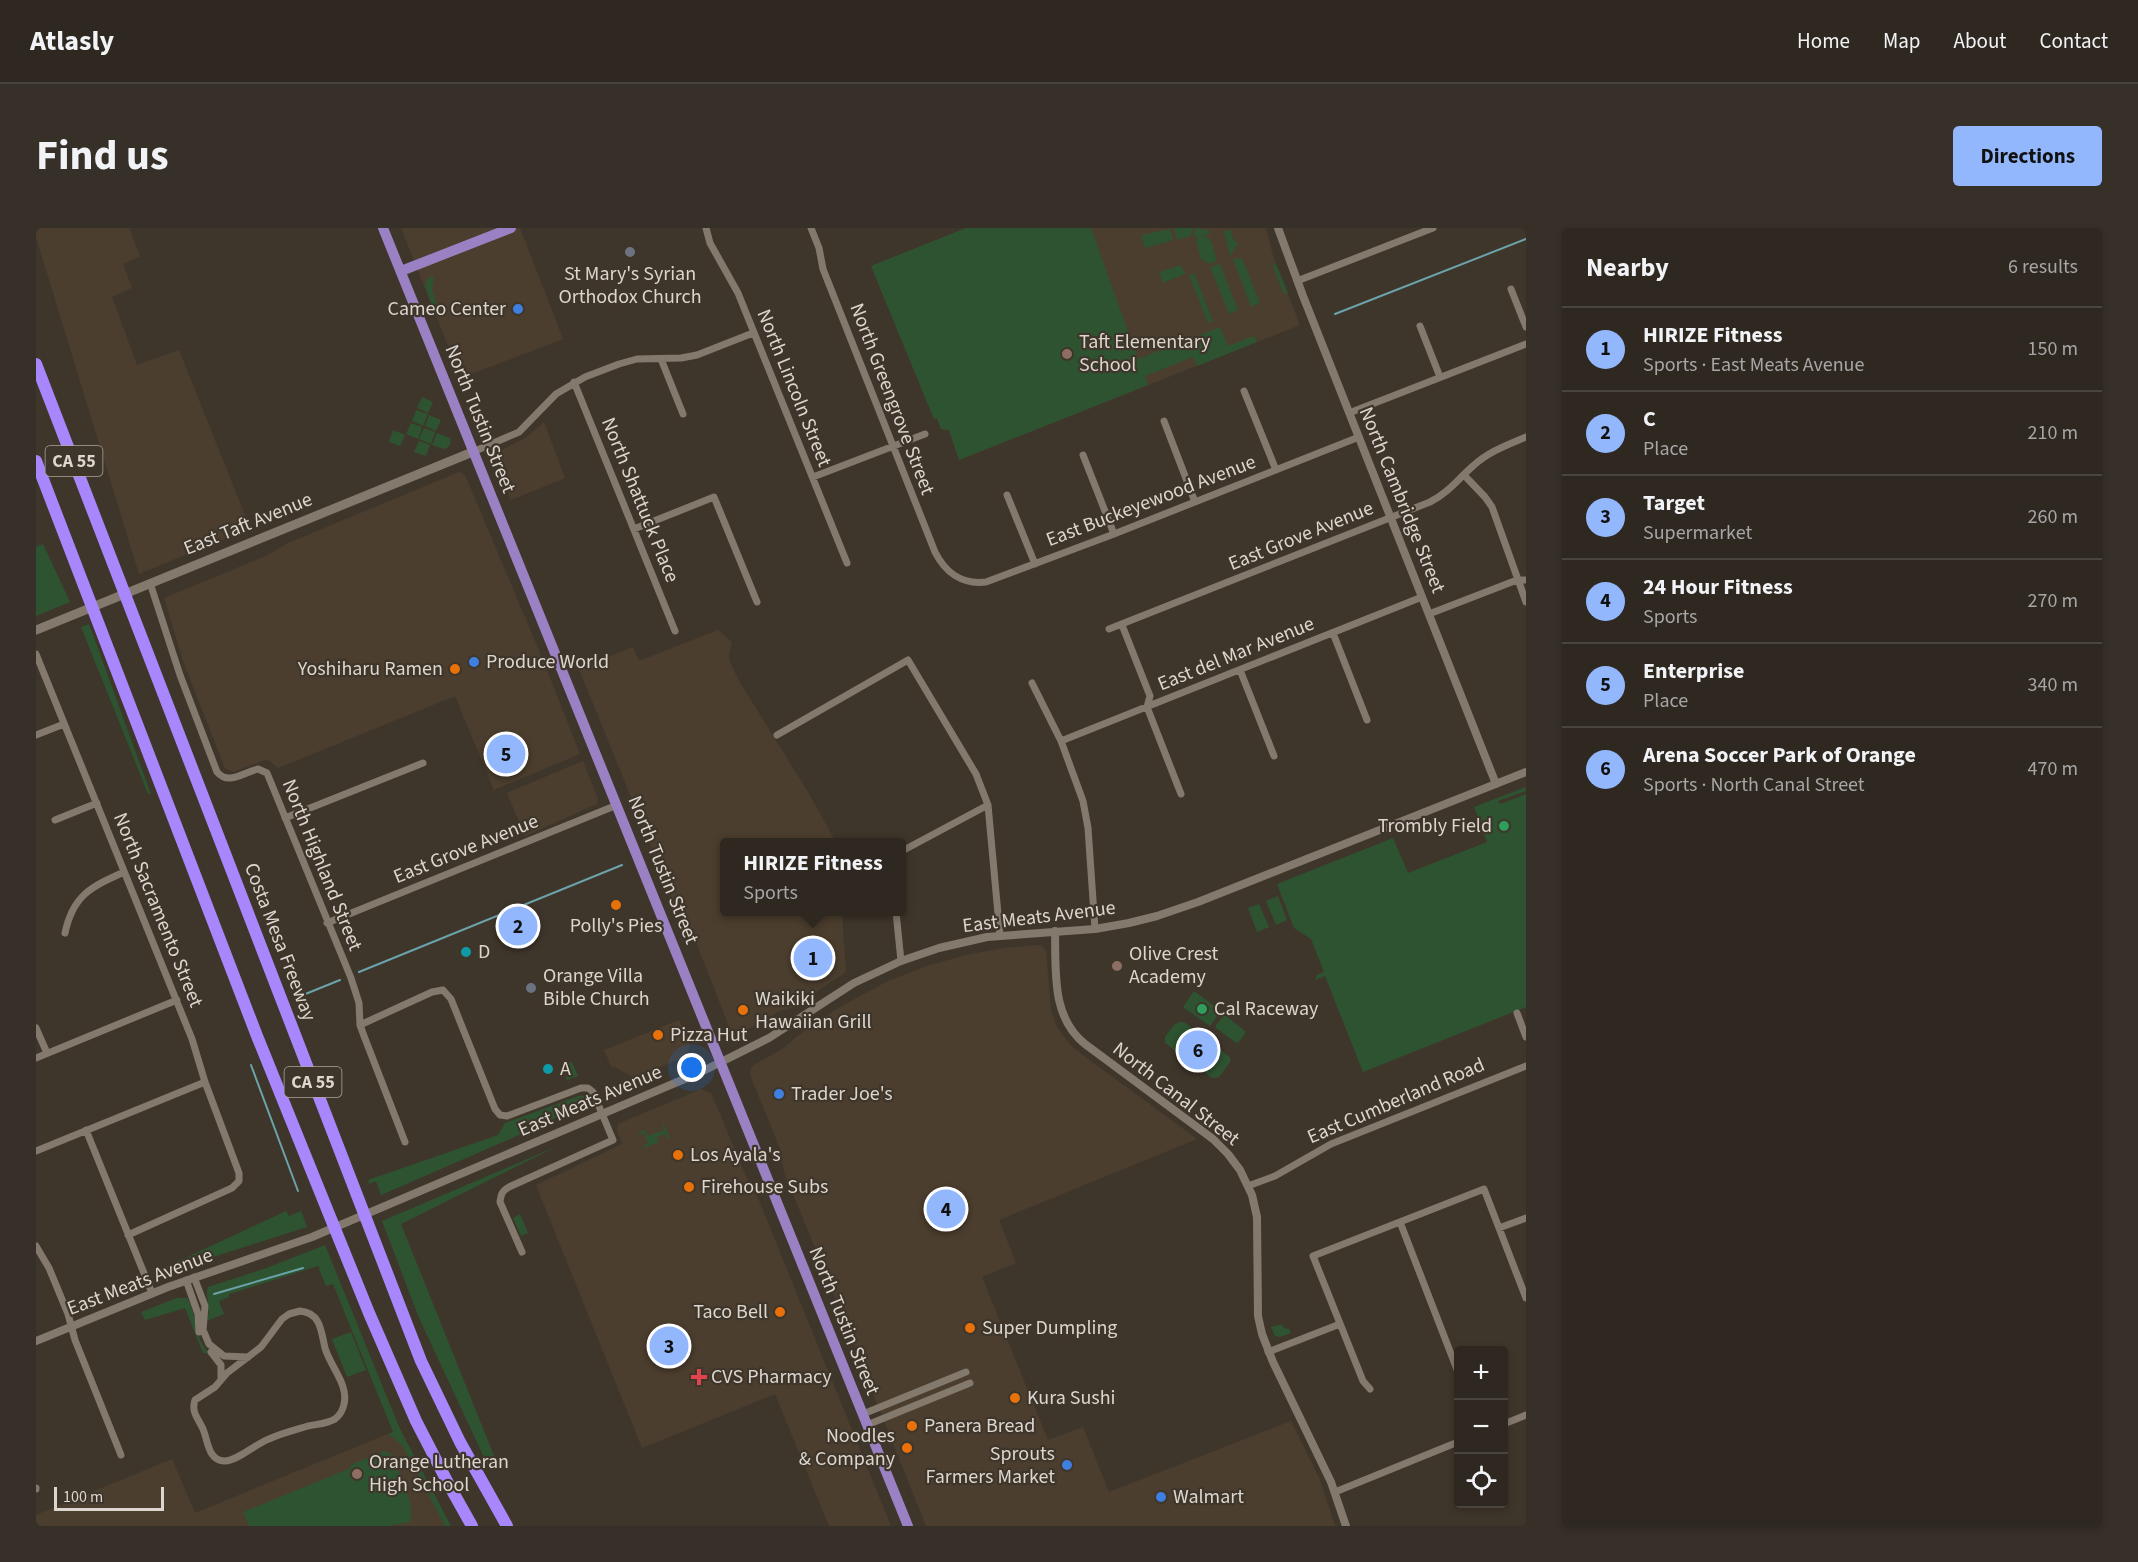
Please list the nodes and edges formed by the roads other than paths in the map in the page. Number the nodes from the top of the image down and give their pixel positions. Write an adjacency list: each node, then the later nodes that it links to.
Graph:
1 (383, 228): 7 (main road, North Tustin Street)
2 (511, 228): 7 (main road)
3 (706, 228): 12 (street, North Lincoln Street)
4 (811, 228): 25 (street, North Greengrove Street)
5 (1278, 228): 8 (street, North Cambridge Street)
6 (1432, 228): 8 (street)
7 (400, 271): 26 (main road, North Tustin Street)
8 (1297, 281): 19 (street, North Cambridge Street)
9 (1511, 289): 11 (street)
10 (1420, 326): 16 (street)
11 (1526, 327)
12 (753, 333): 14 (street); 31 (street, North Lincoln Street)
13 (1526, 344): 16 (street)
14 (661, 358): 17 (street); 20 (street)
15 (36, 364): 121 (highway, Costa Mesa Freeway / CA 55)
16 (1440, 376): 19 (street)
17 (574, 382): 26 (street); 35 (street, North Shattuck Place)
18 (1244, 391): 29 (street)
19 (1349, 413): 23 (street, North Cambridge Street)
20 (683, 414)
21 (1164, 421): 33 (street)
22 (925, 434): 25 (street)
23 (1359, 437): 29 (street, East Buckeyewood Avenue); 34 (street, North Cambridge Street)
24 (1526, 437): 30 (street, East Grove Avenue)
25 (894, 446): 31 (street); 39 (street, North Greengrove Street)
26 (474, 451): 42 (main road, East Taft Avenue); 67 (main road, North Tustin Street)
27 (1083, 455): 36 (street)
28 (36, 461): 120 (highway, CA 55)
29 (1276, 470): 33 (street, East Buckeyewood Avenue)
30 (1464, 475): 34 (street, East Grove Avenue); 40 (street)
31 (813, 477): 37 (street, North Lincoln Street)
32 (1007, 495): 38 (street)
33 (1195, 502): 36 (street, East Buckeyewood Avenue)
34 (1391, 518): 43 (street, North Cambridge Street); 47 (street, East Grove Avenue)
35 (634, 529): 44 (street); 50 (street, North Shattuck Place)
36 (1114, 534): 38 (street, East Buckeyewood Avenue)
37 (847, 563)
38 (1035, 564): 39 (street, East Buckeyewood Avenue)
39 (954, 576)
40 (1517, 580): 41 (street); 45 (street); 46 (street)
41 (1526, 580)
42 (150, 583): 49 (main road, East Taft Avenue); 69 (street, North Highland Street)
43 (1422, 597): 46 (street, North Cambridge Street); 51 (street, East del Mar Avenue)
44 (757, 602)
45 (1526, 602)
46 (1429, 614): 64 (street, North Cambridge Street)
47 (1122, 625): 48 (street, East Grove Avenue); 55 (street)
48 (1109, 629)
49 (36, 630)
50 (675, 631)
51 (1333, 633): 53 (street, East del Mar Avenue); 56 (street)
52 (36, 654): 57 (street, North Sacramento Street)
53 (1240, 670): 55 (street, East del Mar Avenue); 61 (street)
54 (1032, 683): 60 (street)
55 (1147, 707): 60 (street, East del Mar Avenue); 65 (street)
56 (1367, 720)
57 (64, 724): 58 (street); 66 (street, North Sacramento Street)
58 (36, 735)
59 (777, 735): 68 (street)
60 (1061, 741): 75 (street)
61 (1274, 756)
62 (423, 763): 69 (street)
63 (1526, 772): 64 (street, East Meats Avenue)
64 (1496, 784): 75 (street, East Meats Avenue)
65 (1181, 794)
66 (97, 803): 70 (street); 72 (street, North Sacramento Street)
67 (618, 806): 74 (street, East Grove Avenue); 87 (main road, North Tustin Street)
68 (988, 806): 71 (street); 78 (street)
69 (285, 818): 74 (street, North Highland Street)
70 (55, 820)
71 (906, 848)
72 (124, 872): 77 (street); 80 (street, North Sacramento Street)
73 (896, 916): 79 (street)
74 (327, 923): 82 (street, North Highland Street)
75 (1095, 928): 76 (street, East Meats Avenue)
76 (1054, 932): 78 (street, East Meats Avenue); 94 (street, North Canal Street)
77 (65, 933)
78 (1000, 936): 79 (street, East Meats Avenue)
79 (901, 962): 87 (street, East Meats Avenue)
80 (177, 1000): 85 (street); 89 (street, North Sacramento Street)
81 (1516, 1013): 84 (street)
82 (360, 1025): 90 (street); 92 (street, North Highland Street)
83 (36, 1028): 85 (street)
84 (1526, 1037)
85 (46, 1053): 86 (street)
86 (36, 1058)
87 (721, 1063): 90 (street, East Meats Avenue); 115 (main road, North Tustin Street)
88 (1526, 1066): 94 (street, East Cumberland Road)
89 (205, 1082): 91 (street); 98 (street, North Sacramento Street)
90 (603, 1113): 100 (street); 101 (street, East Meats Avenue)
91 (86, 1130): 93 (street); 98 (street)
92 (405, 1142)
93 (36, 1151)
94 (1248, 1186): 107 (street, North Canal Street)
95 (1526, 1218): 97 (street)
96 (1400, 1222): 97 (street); 104 (street); 109 (street)
97 (1499, 1228): 103 (street)
98 (128, 1235): 102 (street)
99 (36, 1246): 105 (street)
100 (522, 1252)
101 (190, 1279): 102 (street, East Meats Avenue); 108 (street); 111 (street)
102 (152, 1293): 105 (street, East Meats Avenue)
103 (1526, 1298)
104 (1340, 1324): 107 (street); 113 (street)
105 (72, 1326): 106 (street, East Meats Avenue); 118 (street)
106 (36, 1341)
107 (1269, 1352): 119 (street, North Canal Street)
108 (248, 1357): 111 (street); 111 (street)
109 (1454, 1362)
110 (966, 1372): 115 (street)
111 (221, 1380)
112 (970, 1383): 115 (street)
113 (1370, 1389)
114 (1526, 1415): 116 (street)
115 (865, 1420): 122 (main road, North Tustin Street)
116 (1508, 1422)
117 (1454, 1444): 119 (street)
118 (121, 1455)
119 (1335, 1492): 123 (street, North Canal Street)
120 (472, 1526)
121 (507, 1526)
122 (908, 1526)
123 (1346, 1526)

